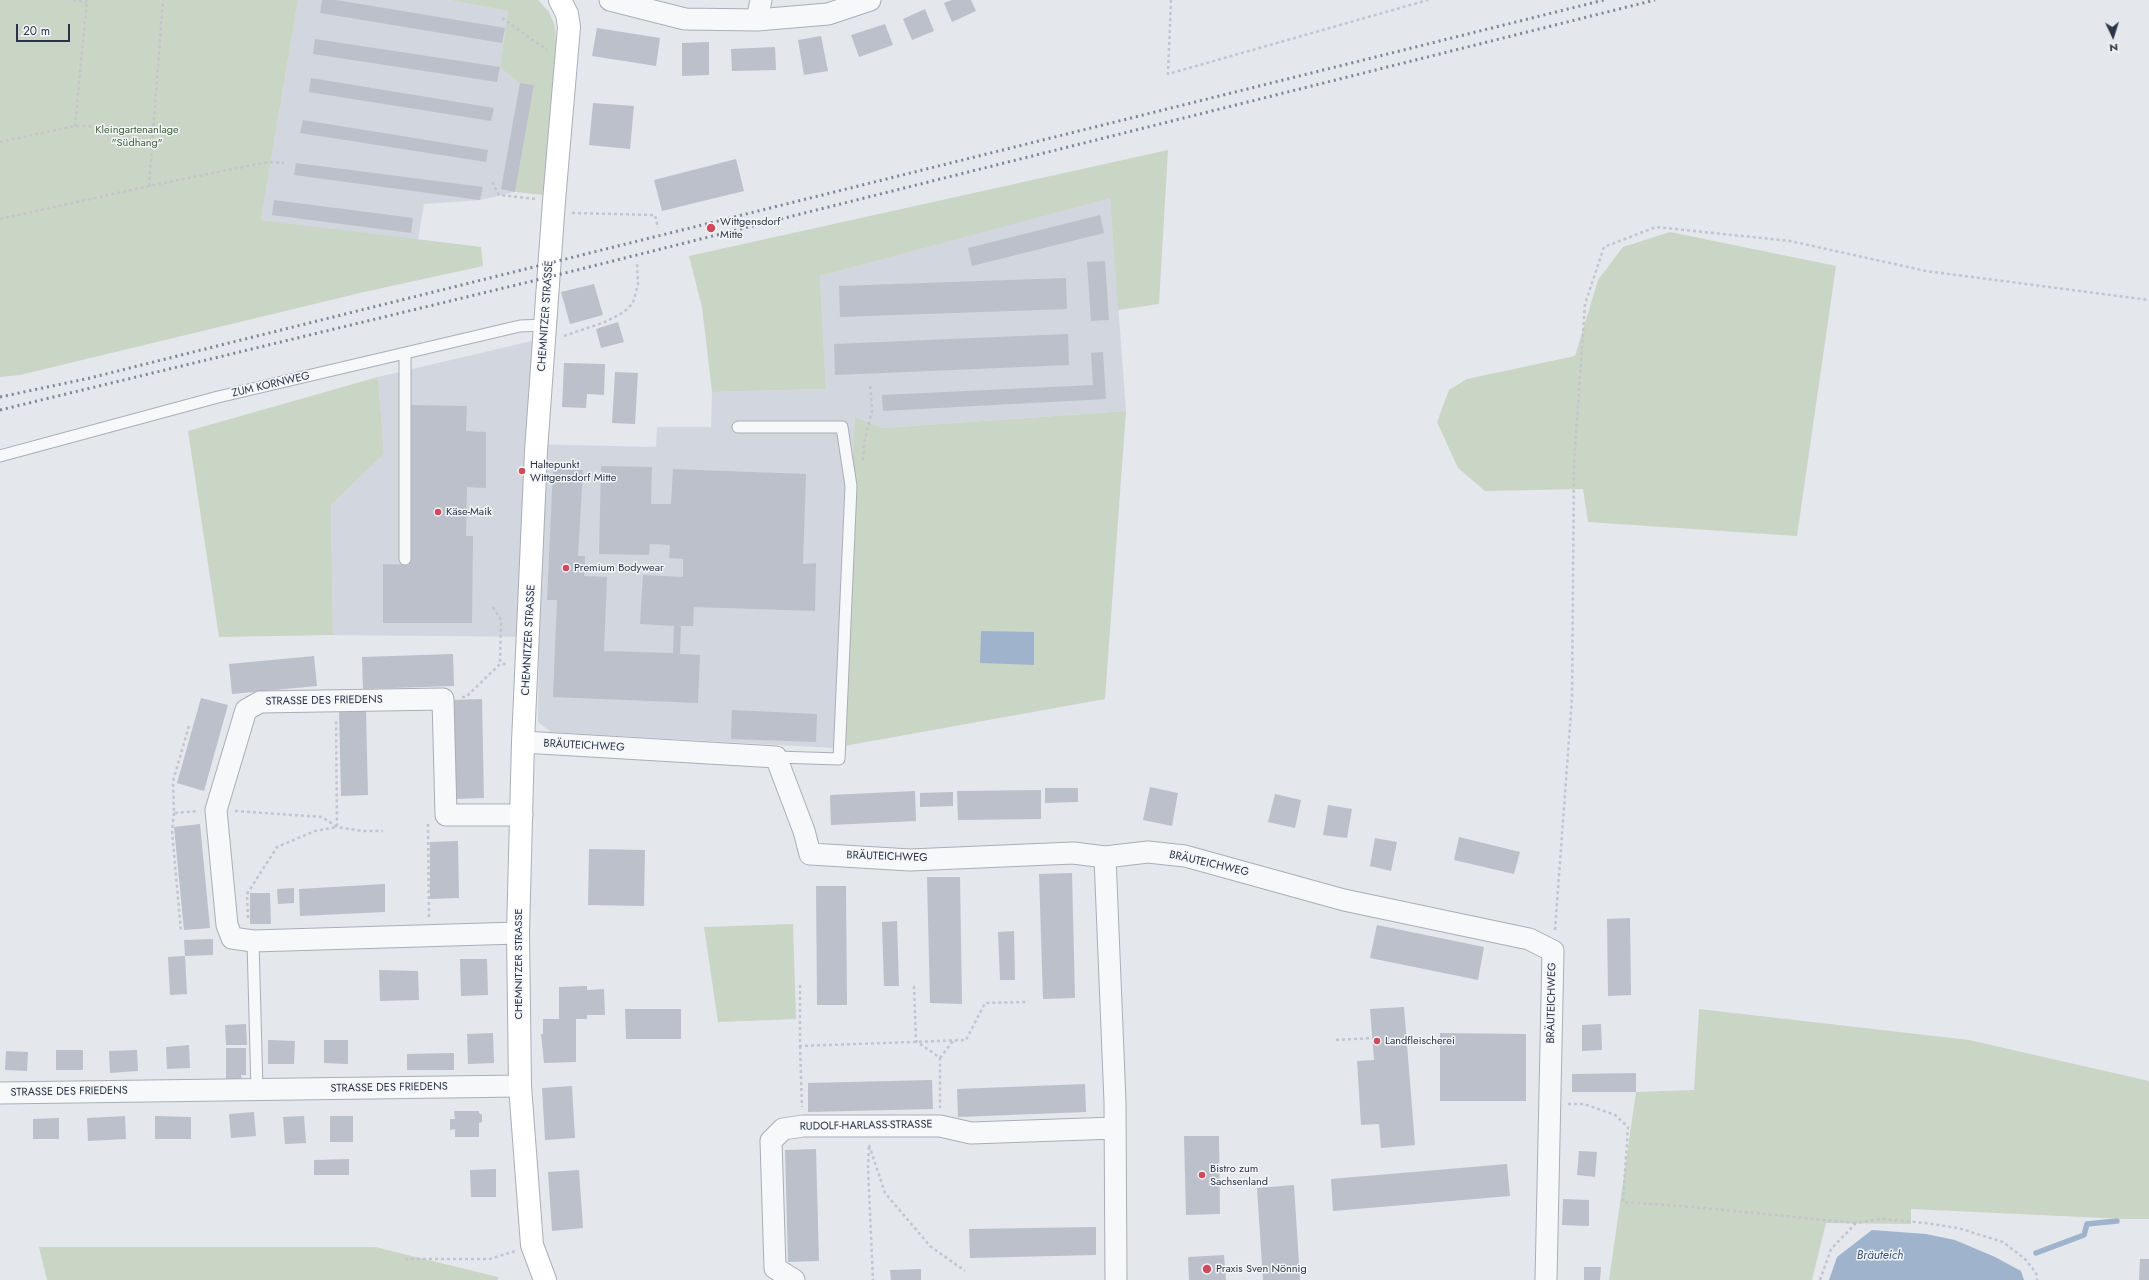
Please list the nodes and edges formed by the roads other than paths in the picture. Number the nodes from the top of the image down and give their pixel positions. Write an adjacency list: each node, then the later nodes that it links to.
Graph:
1 (562, 0): 6 (street, CHEMNITZER STRASSE)
2 (610, 0): 5 (street)
3 (761, 0): 5 (street)
4 (870, 0): 5 (street)
5 (757, 20)
6 (544, 334): 7 (lane, ZUM KORNWEG); 11 (street, CHEMNITZER STRASSE)
7 (405, 354): 9 (lane, ZUM KORNWEG); 10 (lane)
8 (738, 427): 12 (lane)
9 (0, 456)
10 (405, 559)
11 (523, 742): 12 (street, BRÄUTEICHWEG); 13 (street, CHEMNITZER STRASSE)
12 (776, 757): 14 (street, BRÄUTEICHWEG)
13 (522, 815): 15 (street, CHEMNITZER STRASSE); 16 (street, STRASSE DES FRIEDENS)
14 (1105, 857): 20 (street); 24 (street, BRÄUTEICHWEG)
15 (518, 933): 16 (street, STRASSE DES FRIEDENS); 17 (street, CHEMNITZER STRASSE)
16 (251, 941): 18 (lane)
17 (520, 1086): 18 (street, STRASSE DES FRIEDENS); 21 (street, CHEMNITZER STRASSE)
18 (257, 1090): 19 (street, STRASSE DES FRIEDENS)
19 (0, 1093)
20 (1115, 1128): 22 (street, RUDOLF-HARLASS-STRASSE); 23 (street)
21 (545, 1280)
22 (794, 1280)
23 (1116, 1280)
24 (1546, 1280)

